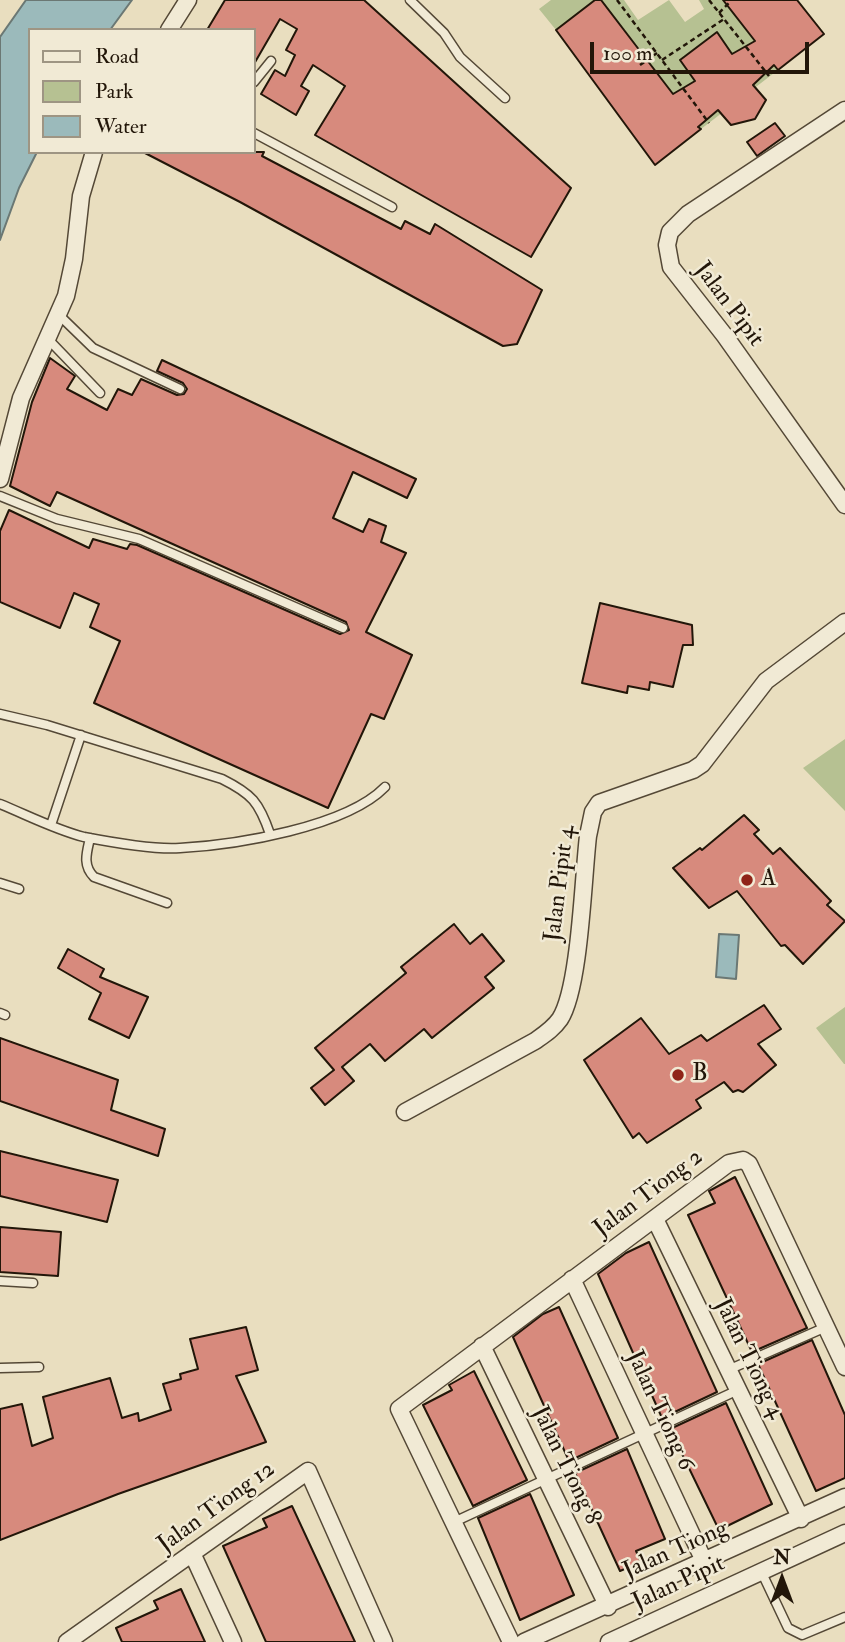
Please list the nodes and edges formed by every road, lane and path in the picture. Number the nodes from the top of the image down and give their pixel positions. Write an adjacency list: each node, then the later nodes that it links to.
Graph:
1 (188, 0): 8 (street)
2 (410, 0): 15 (lane)
3 (617, 0): 9 (path)
4 (709, 0): 6 (path)
5 (731, 1): 6 (path)
6 (719, 13): 7 (path)
7 (724, 19): 10 (path); 13 (path)
8 (170, 28)
9 (657, 53): 10 (path); 12 (path)
10 (662, 60): 17 (path)
11 (271, 61): 14 (lane)
12 (640, 65)
13 (769, 76)
14 (256, 80)
15 (505, 98)
16 (845, 110): 27 (street, Jalan Pipit)
17 (709, 123)
18 (256, 134): 20 (lane)
19 (93, 154): 21 (street)
20 (392, 207)
21 (59, 315): 22 (street); 23 (lane)
22 (47, 338): 24 (lane); 25 (street)
23 (180, 389)
24 (100, 393)
25 (0, 480)
26 (0, 496): 29 (lane)
27 (845, 505)
28 (845, 622): 40 (street, Jalan Pipit 4)
29 (343, 628)
30 (0, 714): 31 (lane)
31 (81, 735): 34 (lane); 35 (lane)
32 (385, 787): 35 (lane)
33 (0, 804): 34 (lane)
34 (51, 825): 36 (lane)
35 (270, 834): 36 (lane)
36 (90, 838): 39 (lane)
37 (0, 883): 38 (lane)
38 (19, 890)
39 (167, 903)
40 (405, 1112)
41 (654, 1219): 42 (street, Jalan Tiong 2); 45 (street, Jalan Tiong 2); 50 (street, Jalan Tiong 4)
42 (572, 1279): 46 (street, Jalan Tiong 2); 52 (street, Jalan Tiong 6)
43 (0, 1281): 44 (lane)
44 (33, 1283)
45 (826, 1327): 48 (street, Jalan Tiong 2); 50 (lane)
46 (482, 1346): 53 (street, Jalan Tiong 8); 56 (street, Jalan Tiong 2)
47 (39, 1367): 49 (lane)
48 (845, 1367)
49 (0, 1368)
50 (728, 1370): 51 (street, Jalan Tiong 4)
51 (738, 1390): 52 (lane); 55 (street, Jalan Tiong 4)
52 (645, 1436): 53 (lane); 59 (street, Jalan Tiong 6)
53 (547, 1481): 56 (lane); 61 (street, Jalan Tiong 8)
54 (845, 1497): 55 (street, Jalan Tiong)
55 (801, 1519): 59 (street, Jalan Tiong)
56 (454, 1522): 67 (street)
57 (845, 1533): 60 (street, Jalan Pipit)
58 (192, 1553): 63 (street, Jalan Tiong 12); 65 (street); 66 (street, Jalan Tiong 12)
59 (705, 1563): 61 (street, Jalan Tiong)
60 (761, 1572): 62 (lane); 69 (street, Jalan Pipit)
61 (608, 1606): 68 (street, Jalan Tiong)
62 (845, 1617)
63 (91, 1635): 64 (street, Jalan Tiong 12)
64 (67, 1642)
65 (233, 1642)
66 (384, 1642)
67 (511, 1642)
68 (524, 1642)
69 (609, 1642)

